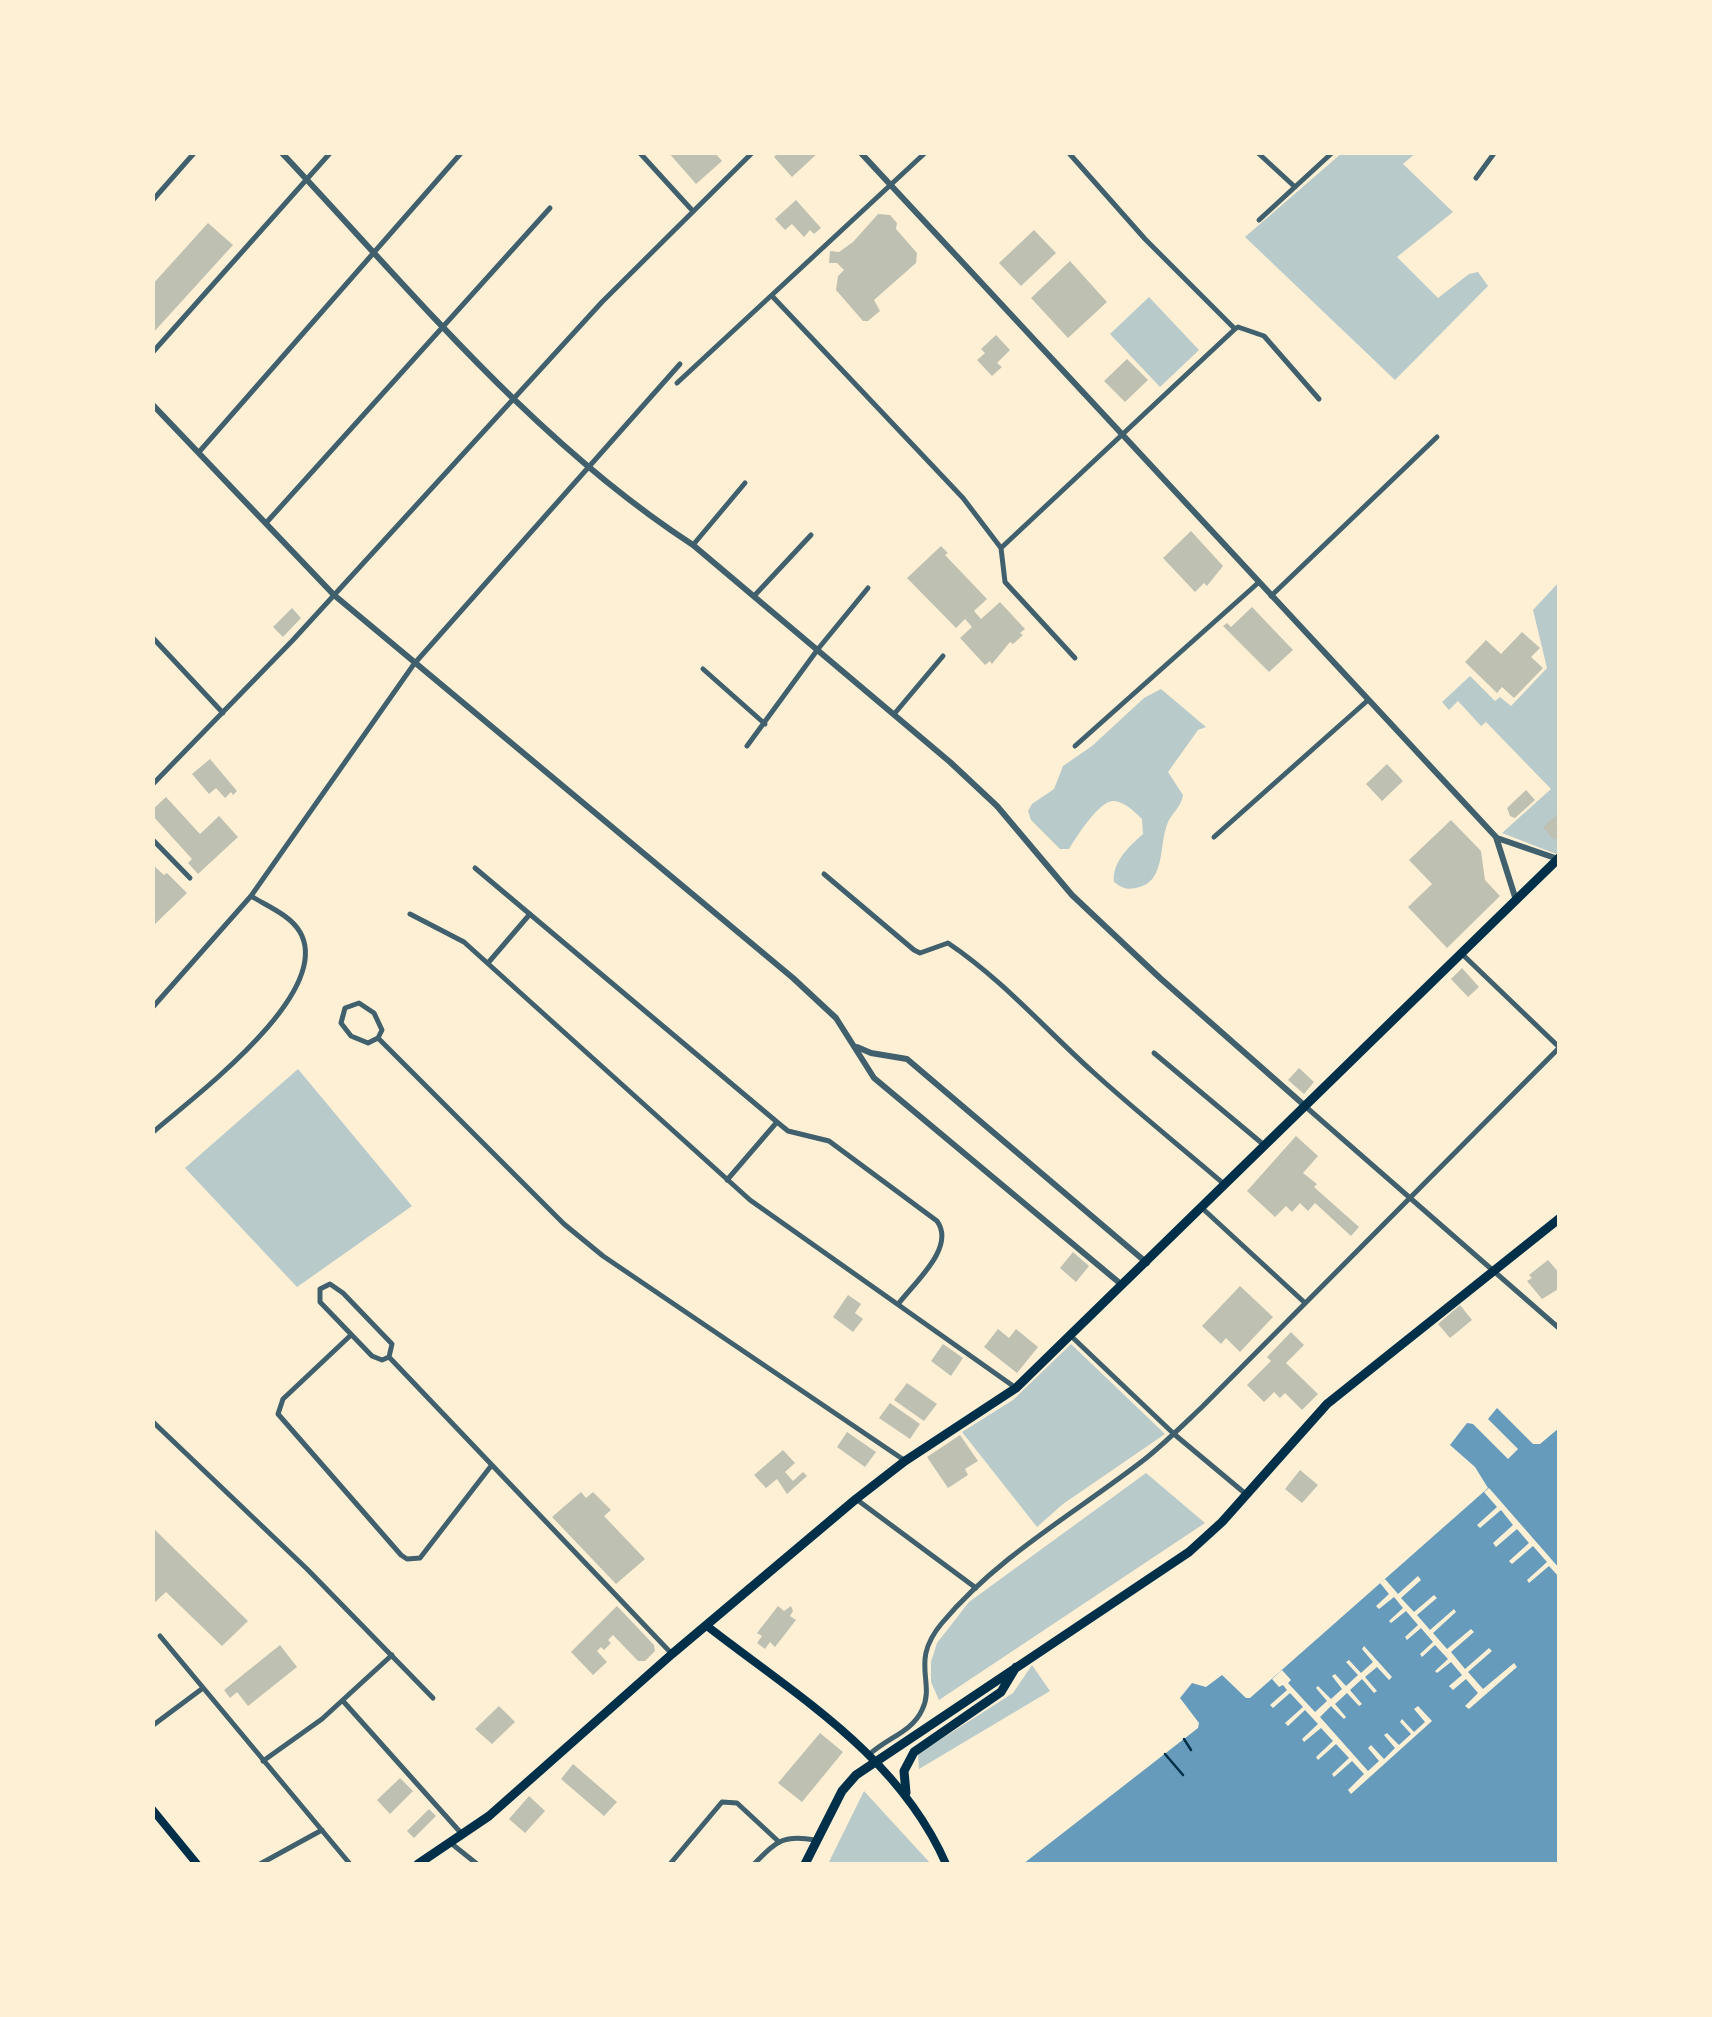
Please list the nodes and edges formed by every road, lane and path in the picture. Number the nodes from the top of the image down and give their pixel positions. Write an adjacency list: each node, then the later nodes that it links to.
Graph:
1 (196, 152): 17 (street)
2 (281, 152): 14 (street)
3 (331, 152): 14 (street)
4 (462, 152): 21 (street)
5 (638, 152): 19 (street)
6 (753, 152): 19 (street)
7 (860, 152): 16 (street)
8 (926, 152): 16 (street)
9 (1068, 152): 24 (street)
10 (1257, 152): 15 (street)
11 (1333, 152): 15 (street)
12 (1495, 152): 13 (street)
13 (1476, 178)
14 (307, 180): 21 (street); 25 (street)
15 (1294, 186): 20 (street)
16 (891, 187): 22 (street); 31 (street)
17 (152, 201)
18 (550, 208): 23 (street)
19 (692, 210): 28 (street)
20 (1259, 220)
21 (375, 255): 23 (street); 33 (street)
22 (772, 296): 27 (street); 39 (street)
23 (443, 328): 28 (street); 36 (street)
24 (1235, 330): 29 (street); 31 (street)
25 (152, 353)
26 (680, 364): 34 (street)
27 (677, 383)
28 (514, 397): 34 (street); 42 (street)
29 (1320, 399)
30 (152, 404): 33 (street)
31 (1123, 433): 39 (street); 40 (street)
32 (1438, 437): 44 (street)
33 (199, 452): 36 (street)
34 (590, 466): 38 (street); 49 (street)
35 (746, 483): 38 (street)
36 (266, 522): 42 (street)
37 (810, 535): 43 (street)
38 (693, 545): 43 (street)
39 (1001, 548): 48 (street)
40 (1258, 583): 44 (street); 56 (street)
41 (868, 588): 46 (street)
42 (334, 595): 49 (street); 52 (street)
43 (755, 596): 46 (street)
44 (1271, 596): 51 (street)
45 (152, 637): 52 (street)
46 (818, 650): 53 (street); 54 (street)
47 (943, 656): 53 (street)
48 (1074, 658)
49 (414, 664): 65 (street); 73 (street)
50 (703, 669): 54 (street)
51 (1367, 701): 58 (street); 59 (street)
52 (223, 713): 57 (street)
53 (895, 713): 76 (street)
54 (765, 724): 55 (street)
55 (747, 746)
56 (1075, 746)
57 (152, 785)
58 (1214, 838)
59 (1496, 838): 61 (street); 66 (street)
60 (152, 839): 64 (street)
61 (1559, 858): 66 (highway)
62 (476, 868): 68 (street)
63 (824, 874): 81 (street)
64 (190, 878)
65 (251, 896): 71 (street); 78 (street)
66 (1516, 900): 69 (highway)
67 (410, 914): 70 (street)
68 (530, 914): 70 (street); 77 (street)
69 (1461, 953): 74 (street); 76 (highway)
70 (488, 963): 80 (street)
71 (152, 1008)
72 (378, 1038): 72 (street); 97 (street)
73 (856, 1047): 85 (street); 87 (street)
74 (1559, 1047): 82 (street)
75 (1154, 1054): 79 (street)
76 (1304, 1105): 79 (highway); 82 (street)
77 (776, 1122): 80 (street); 89 (street)
78 (152, 1133)
79 (1264, 1145): 81 (highway)
80 (727, 1180): 89 (street)
81 (1225, 1184): 83 (highway)
82 (1408, 1197): 86 (street); 88 (street)
83 (1202, 1208): 85 (highway); 88 (street)
84 (1560, 1218): 86 (highway)
85 (1146, 1263): 87 (highway)
86 (1492, 1272): 90 (street); 99 (highway)
87 (1123, 1286): 92 (highway)
88 (1304, 1302): 96 (street)
89 (899, 1303): 94 (street)
90 (1560, 1329)
91 (351, 1335): 93 (street); 93 (street); 98 (street)
92 (1072, 1336): 94 (highway); 96 (street)
93 (389, 1357): 98 (street)
94 (1016, 1388): 97 (highway)
95 (152, 1421): 105 (street)
96 (1174, 1434): 99 (street); 101 (street)
97 (905, 1460): 100 (highway)
98 (491, 1466): 104 (street)
99 (1246, 1495): 106 (highway)
100 (856, 1500): 101 (street); 102 (highway)
101 (976, 1588): 114 (street)
102 (707, 1626): 104 (highway); 114 (main road)
103 (160, 1636): 107 (street)
104 (672, 1654): 120 (highway)
105 (392, 1656): 108 (street); 109 (street)
106 (1018, 1664): 114 (highway); 117 (highway)
107 (203, 1688): 110 (street); 115 (street)
108 (433, 1698)
109 (343, 1701): 115 (street); 120 (street)
110 (152, 1726)
111 (1184, 1739): 112 (path)
112 (1192, 1750)
113 (1166, 1754): 116 (path)
114 (873, 1756): 117 (main road); 122 (highway)
115 (264, 1762): 119 (street)
116 (1184, 1775)
117 (906, 1793): 132 (main road)
118 (152, 1810): 124 (main road)
119 (322, 1830): 125 (street); 126 (street)
120 (464, 1836): 123 (highway)
121 (778, 1840): 122 (street); 129 (street); 130 (street)
122 (816, 1840): 131 (highway)
123 (452, 1844): 127 (highway); 128 (street)
124 (197, 1864)
125 (260, 1864)
126 (350, 1864)
127 (418, 1864)
128 (477, 1864)
129 (670, 1864)
130 (754, 1864)
131 (806, 1864)
132 (946, 1864)

